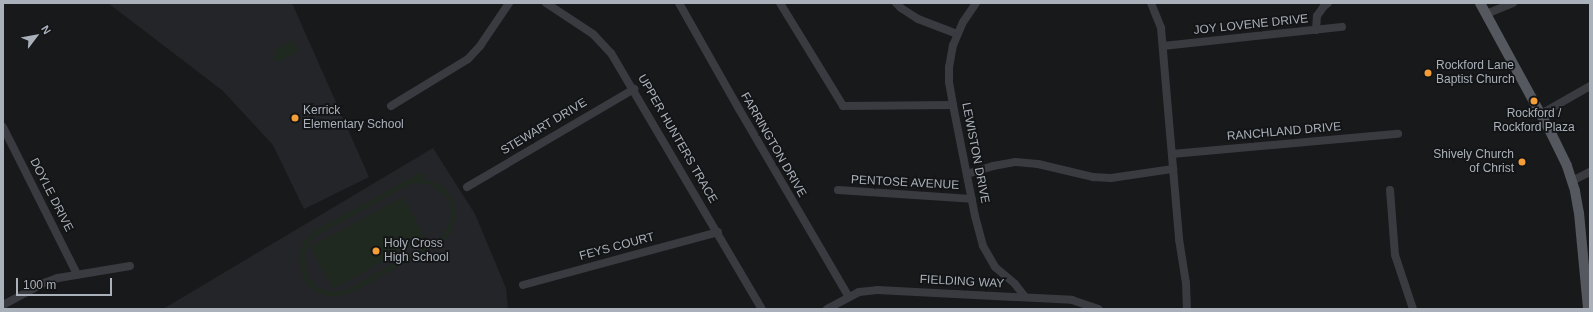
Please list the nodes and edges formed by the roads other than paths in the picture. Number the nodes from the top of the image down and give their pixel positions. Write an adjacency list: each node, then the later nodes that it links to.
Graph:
1 (509, 3): 19 (street)
2 (546, 3): 17 (street, UPPER HUNTERS TRACE)
3 (679, 3): 37 (street, FARRINGTON DRIVE)
4 (780, 3): 18 (street)
5 (896, 3): 14 (street)
6 (976, 3): 14 (street, LEWISTON DRIVE)
7 (1151, 3): 15 (street)
8 (1328, 3): 13 (street)
9 (1480, 3): 11 (main road)
10 (1513, 3): 11 (street)
11 (1486, 14): 20 (main road)
12 (1342, 27): 13 (street, JOY LOVENE DRIVE)
13 (1316, 30): 15 (street, JOY LOVENE DRIVE)
14 (957, 34): 18 (street, LEWISTON DRIVE)
15 (1163, 46): 23 (street)
16 (1590, 86): 20 (street)
17 (634, 89): 28 (street, STEWART DRIVE); 32 (street, UPPER HUNTERS TRACE)
18 (953, 105): 26 (street, LEWISTON DRIVE)
19 (391, 106)
20 (1541, 114): 27 (main road)
21 (3, 127): 35 (street, DOYLE DRIVE)
22 (1398, 134): 23 (street, RANCHLAND DRIVE)
23 (1172, 154): 24 (street)
24 (1173, 169): 26 (street); 43 (street)
25 (1590, 172): 27 (street)
26 (967, 174): 31 (street, LEWISTON DRIVE)
27 (1572, 181): 33 (main road)
28 (467, 187)
29 (838, 190): 31 (street, PENTOSE AVENUE)
30 (1390, 190): 44 (street)
31 (972, 199): 38 (street, LEWISTON DRIVE)
32 (718, 232): 36 (street, FEYS COURT); 40 (street, UPPER HUNTERS TRACE)
33 (1587, 250): 45 (main road)
34 (130, 266): 35 (street)
35 (78, 274): 39 (street)
36 (523, 285)
37 (849, 297): 38 (street, FIELDING WAY); 41 (street, FIELDING WAY)
38 (1025, 297): 42 (street, FIELDING WAY)
39 (3, 305)
40 (762, 309)
41 (827, 309)
42 (1098, 309)
43 (1187, 309)
44 (1413, 309)
45 (1588, 309)

